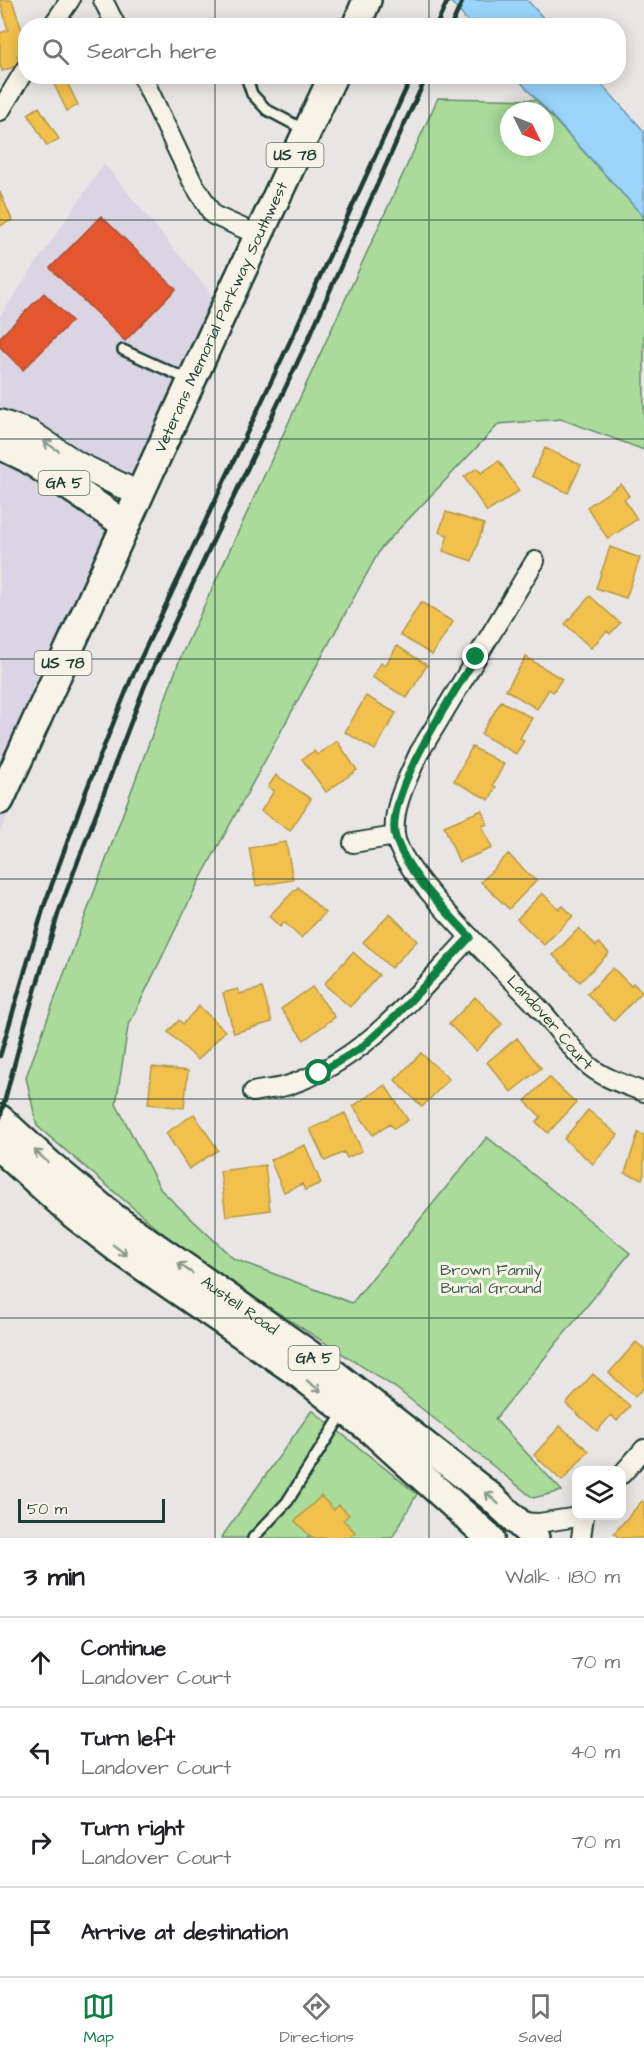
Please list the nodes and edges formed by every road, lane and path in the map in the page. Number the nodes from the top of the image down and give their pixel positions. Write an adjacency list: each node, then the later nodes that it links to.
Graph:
1 (70, 0): 4 (street)
2 (103, 0): 5 (street)
3 (367, 0): 6 (main road)
4 (58, 18)
5 (112, 18)
6 (359, 18)
7 (18, 81): 11 (street)
8 (146, 84): 13 (street)
9 (249, 84): 12 (lane)
10 (329, 84): 12 (main road, Veterans Memorial Parkway Southwest / US 78)
11 (0, 111)
12 (307, 131): 13 (main road, Veterans Memorial Parkway Southwest / US 78)
13 (258, 235): 15 (main road, Veterans Memorial Parkway Southwest / US 78)
14 (123, 350): 15 (lane)
15 (191, 381): 18 (main road, Veterans Memorial Parkway Southwest / US 78)
16 (0, 422): 18 (main road, one-way to 16)
17 (0, 445): 19 (main road, GA 5)
18 (140, 494): 19 (main road, Veterans Memorial Parkway Southwest / US 78)
19 (126, 525): 21 (main road, US 78)
20 (535, 561): 22 (street)
21 (0, 800)
22 (395, 836): 23 (street); 24 (street, Landover Court)
23 (353, 843)
24 (470, 937): 25 (street); 26 (street, Landover Court)
25 (253, 1092)
26 (644, 1092)
27 (0, 1119): 29 (main road, Austell Road / GA 5, one-way to 27)
28 (0, 1148): 29 (main road, Austell Road / GA 5)
29 (78, 1203): 30 (main road, Austell Road / GA 5, one-way to 30); 36 (main road, Austell Road / GA 5, one-way to 29)
30 (345, 1411): 35 (main road, Austell Road / GA 5); 37 (lane)
31 (644, 1449): 32 (street)
32 (626, 1469)
33 (572, 1518): 36 (street)
34 (583, 1520): 38 (street)
35 (475, 1530)
36 (526, 1530)
37 (253, 1538)
38 (581, 1538)

